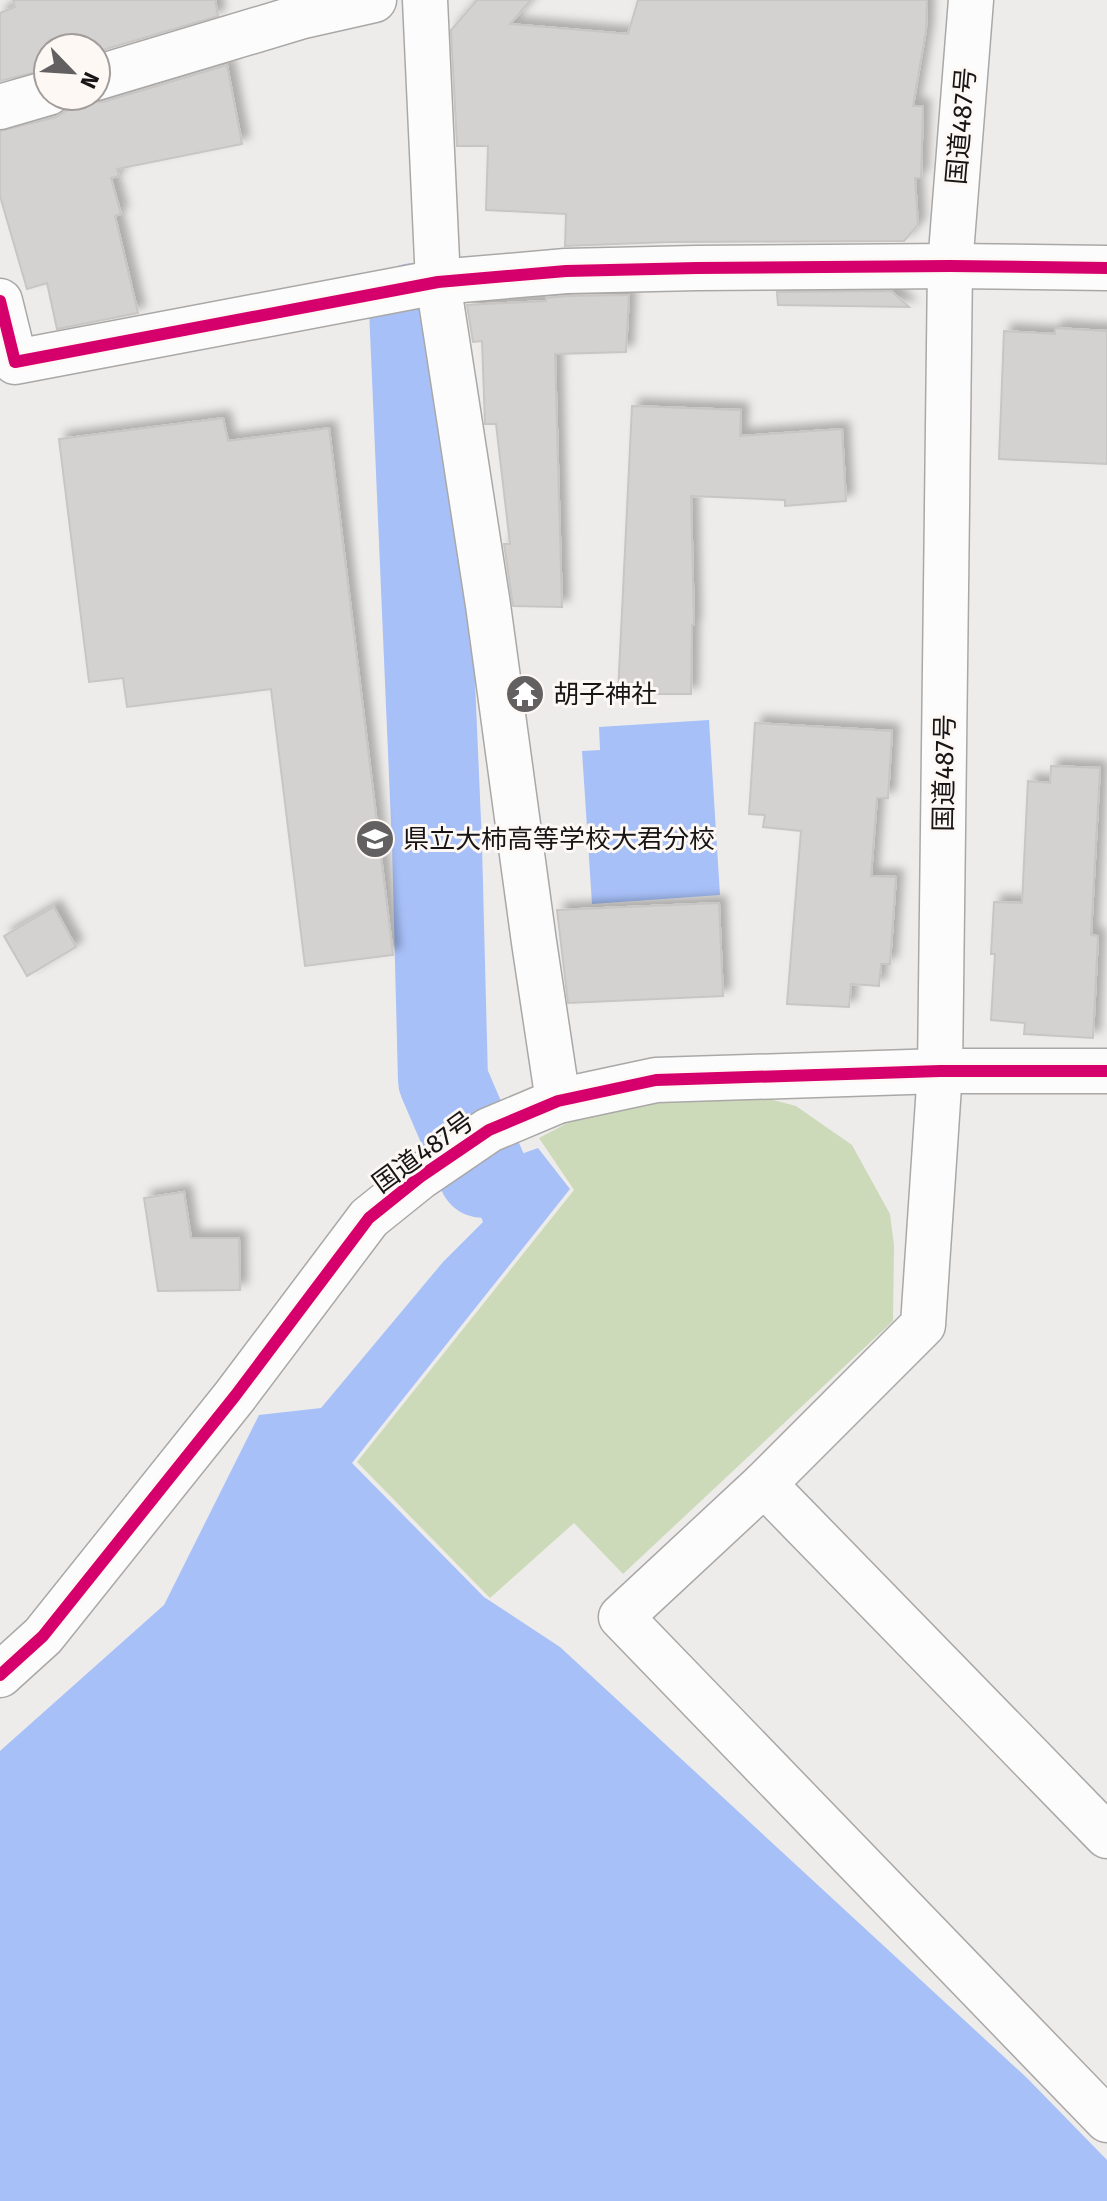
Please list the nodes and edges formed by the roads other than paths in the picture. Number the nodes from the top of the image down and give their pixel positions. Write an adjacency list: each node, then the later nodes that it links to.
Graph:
1 (374, 0): 4 (main road)
2 (425, 0): 9 (main road)
3 (971, 0): 7 (main road, 国道487号)
4 (112, 73)
5 (32, 98): 6 (main road)
6 (0, 107)
7 (950, 266): 8 (main road); 9 (main road); 11 (main road, 国道487号)
8 (1107, 268)
9 (438, 282): 10 (main road); 13 (main road)
10 (0, 301)
11 (940, 1071): 12 (main road); 13 (main road, 国道487号); 14 (main road)
12 (1107, 1071)
13 (558, 1101): 15 (main road, 国道487号)
14 (764, 1484): 16 (main road); 17 (main road)
15 (0, 1675)
16 (1107, 1836)
17 (1107, 2120)

